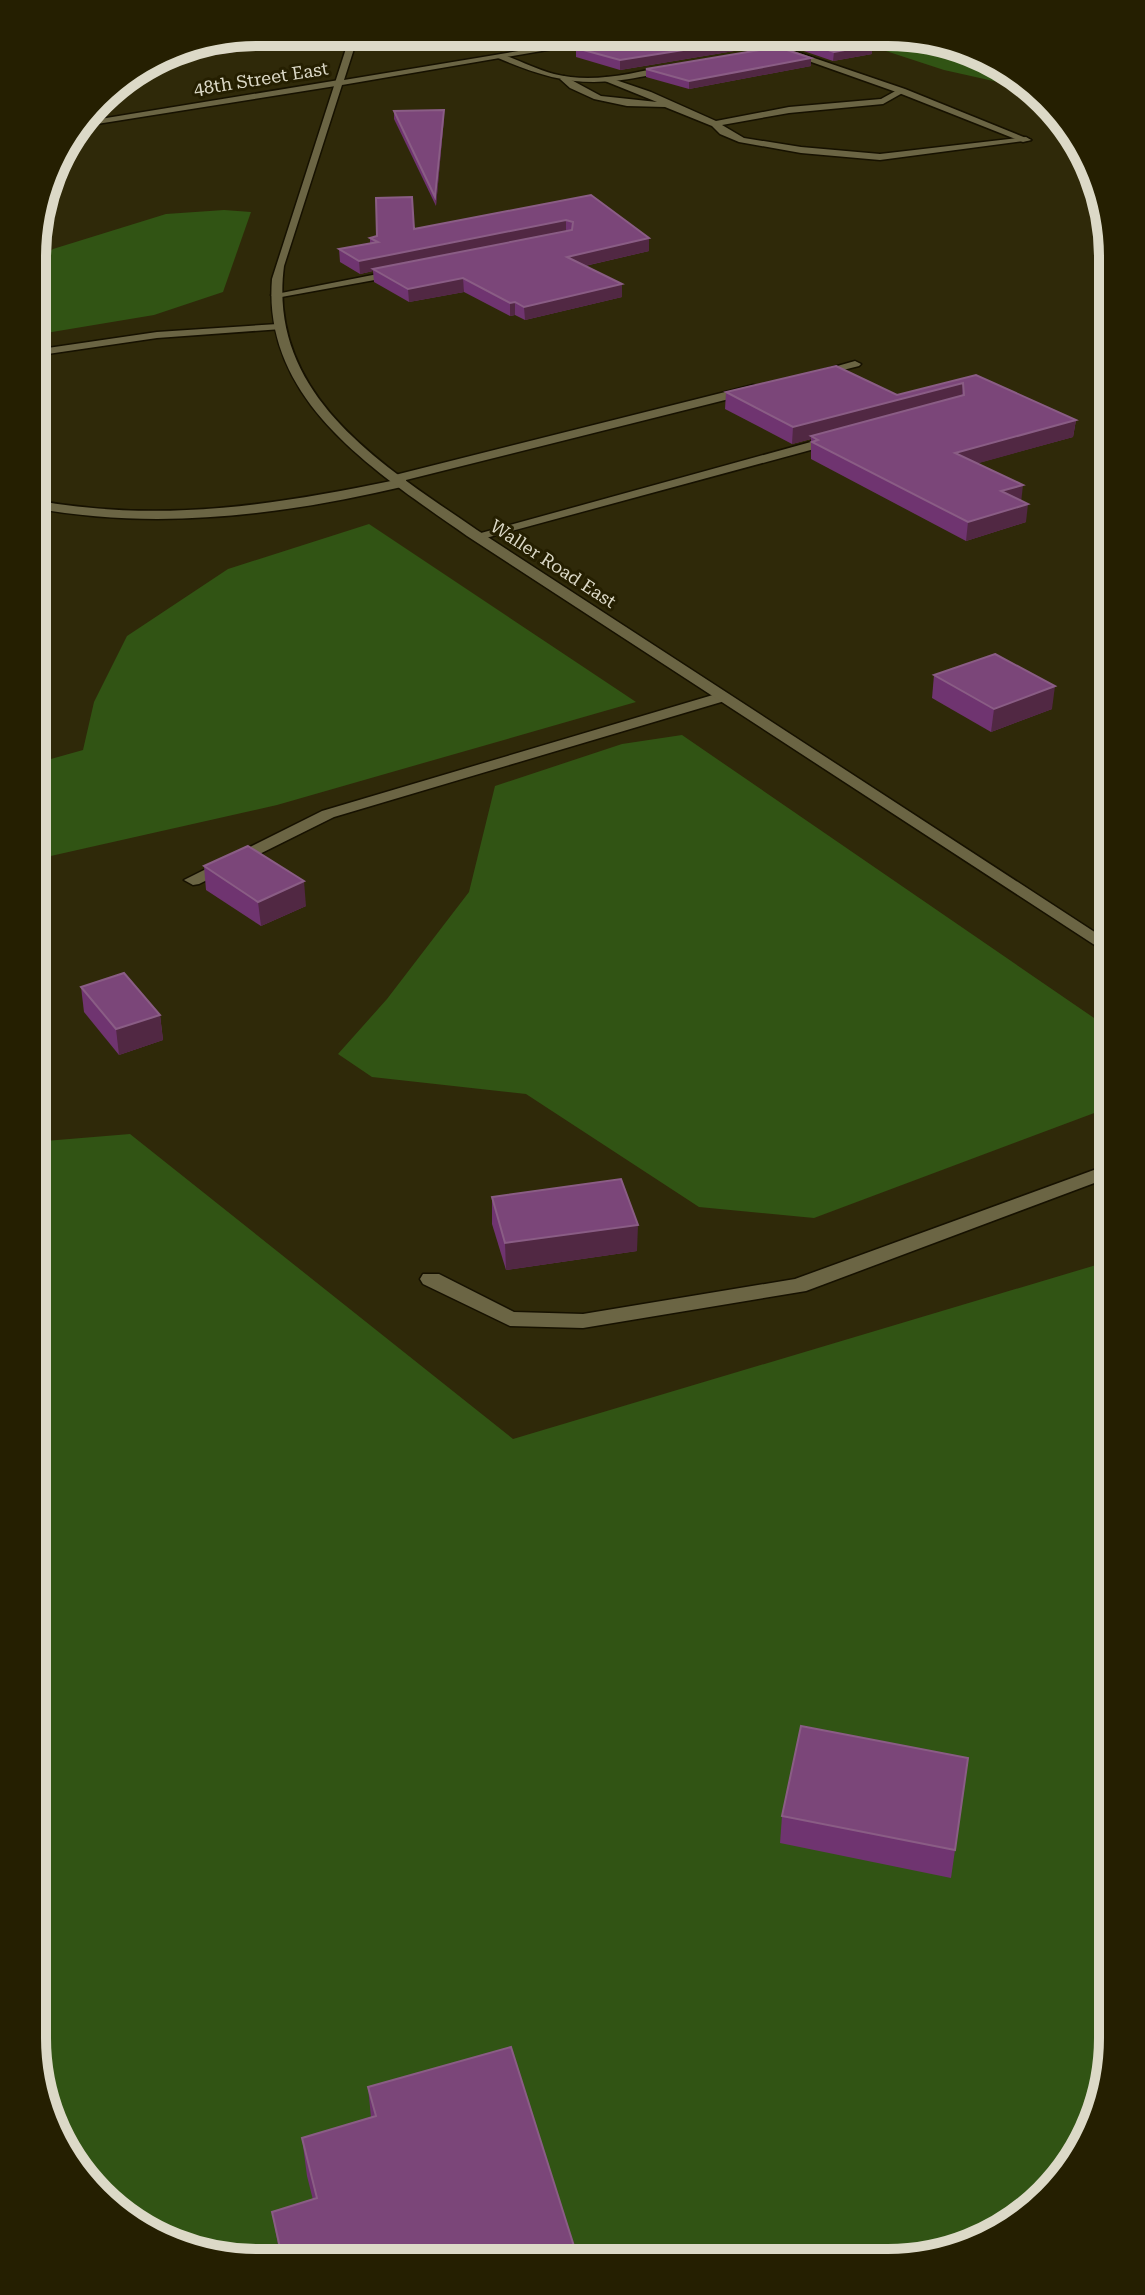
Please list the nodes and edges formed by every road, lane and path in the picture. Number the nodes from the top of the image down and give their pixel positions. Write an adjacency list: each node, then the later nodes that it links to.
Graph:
1 (351, 46): 10 (street, Waller Road East)
2 (563, 46): 6 (street, 48th Street East)
3 (770, 46): 4 (street)
4 (779, 49): 5 (street); 11 (street)
5 (763, 52)
6 (501, 56): 8 (street); 10 (street, 48th Street East)
7 (685, 65): 9 (street)
8 (564, 79): 9 (street); 12 (street)
9 (604, 79): 12 (street)
10 (339, 83): 13 (street, 48th Street East); 16 (street, Waller Road East)
11 (902, 91): 14 (street); 14 (street)
12 (666, 104): 14 (street)
13 (95, 123)
14 (715, 124)
15 (409, 270): 16 (street)
16 (276, 295): 17 (street, Waller Road East)
17 (278, 327): 18 (street); 23 (street, Waller Road East)
18 (46, 351)
19 (855, 364): 20 (street)
20 (809, 375)
21 (763, 387): 23 (street)
22 (852, 434): 25 (street)
23 (398, 481): 24 (street); 25 (street, Waller Road East)
24 (46, 506)
25 (477, 536): 26 (street, Waller Road East)
26 (723, 697): 27 (street); 28 (street, Waller Road East)
27 (193, 880)
28 (1099, 943)
29 (1099, 1174): 30 (street)
30 (431, 1279)

